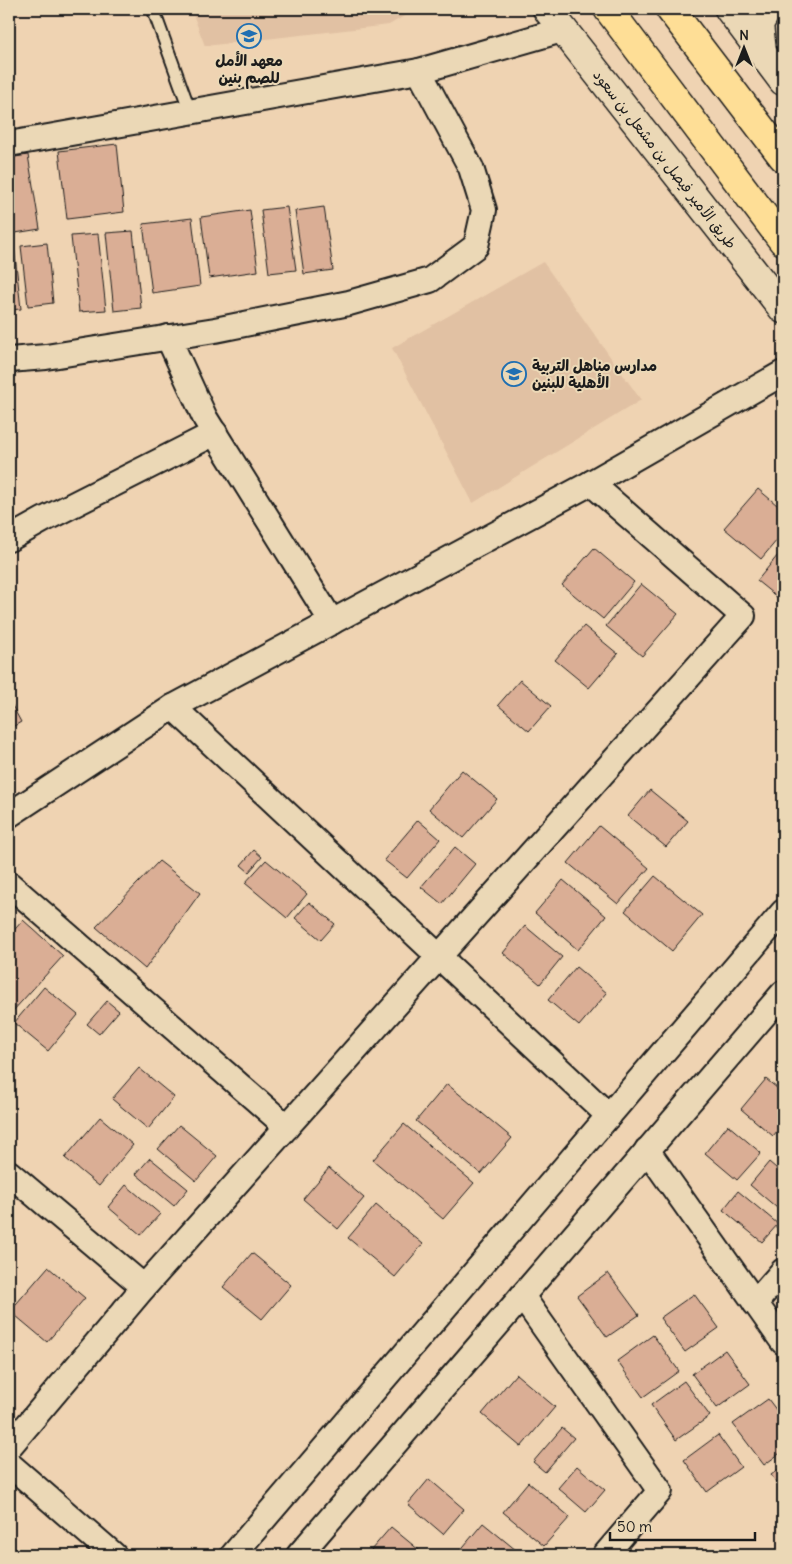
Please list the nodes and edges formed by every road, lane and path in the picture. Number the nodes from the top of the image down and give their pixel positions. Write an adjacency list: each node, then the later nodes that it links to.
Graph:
1 (153, 9): 10 (lane)
2 (608, 9): 13 (main road)
3 (670, 9): 12 (main road)
4 (728, 9): 7 (main road)
5 (768, 9): 7 (main road)
6 (554, 19): 8 (street); 14 (main road, طريق الأمير فيصل بن مشعل بن سعود)
7 (762, 52): 9 (main road)
8 (419, 71): 10 (street); 15 (street)
9 (783, 80)
10 (190, 111): 11 (street)
11 (9, 144)
12 (783, 157)
13 (783, 241)
14 (783, 309)
15 (168, 338): 16 (street); 18 (street)
16 (9, 360)
17 (783, 373): 19 (street)
18 (215, 433): 20 (street); 21 (street)
19 (591, 483): 21 (street); 26 (street)
20 (9, 539)
21 (332, 622): 22 (street)
22 (173, 707): 23 (street); 26 (street)
23 (9, 815)
24 (9, 884): 29 (street)
25 (783, 912): 28 (street)
26 (440, 957): 28 (street); 29 (street)
27 (783, 993): 30 (street)
28 (609, 1116): 40 (street)
29 (287, 1127): 33 (street)
30 (647, 1150): 34 (street); 35 (street)
31 (9, 1173): 33 (street)
32 (783, 1271): 35 (street)
33 (144, 1287): 37 (street)
34 (522, 1296): 41 (street); 42 (street)
35 (755, 1303): 36 (street)
36 (783, 1342)
37 (9, 1446)
38 (9, 1464): 39 (street)
39 (114, 1555)
40 (232, 1555)
41 (299, 1555)
42 (605, 1555)

